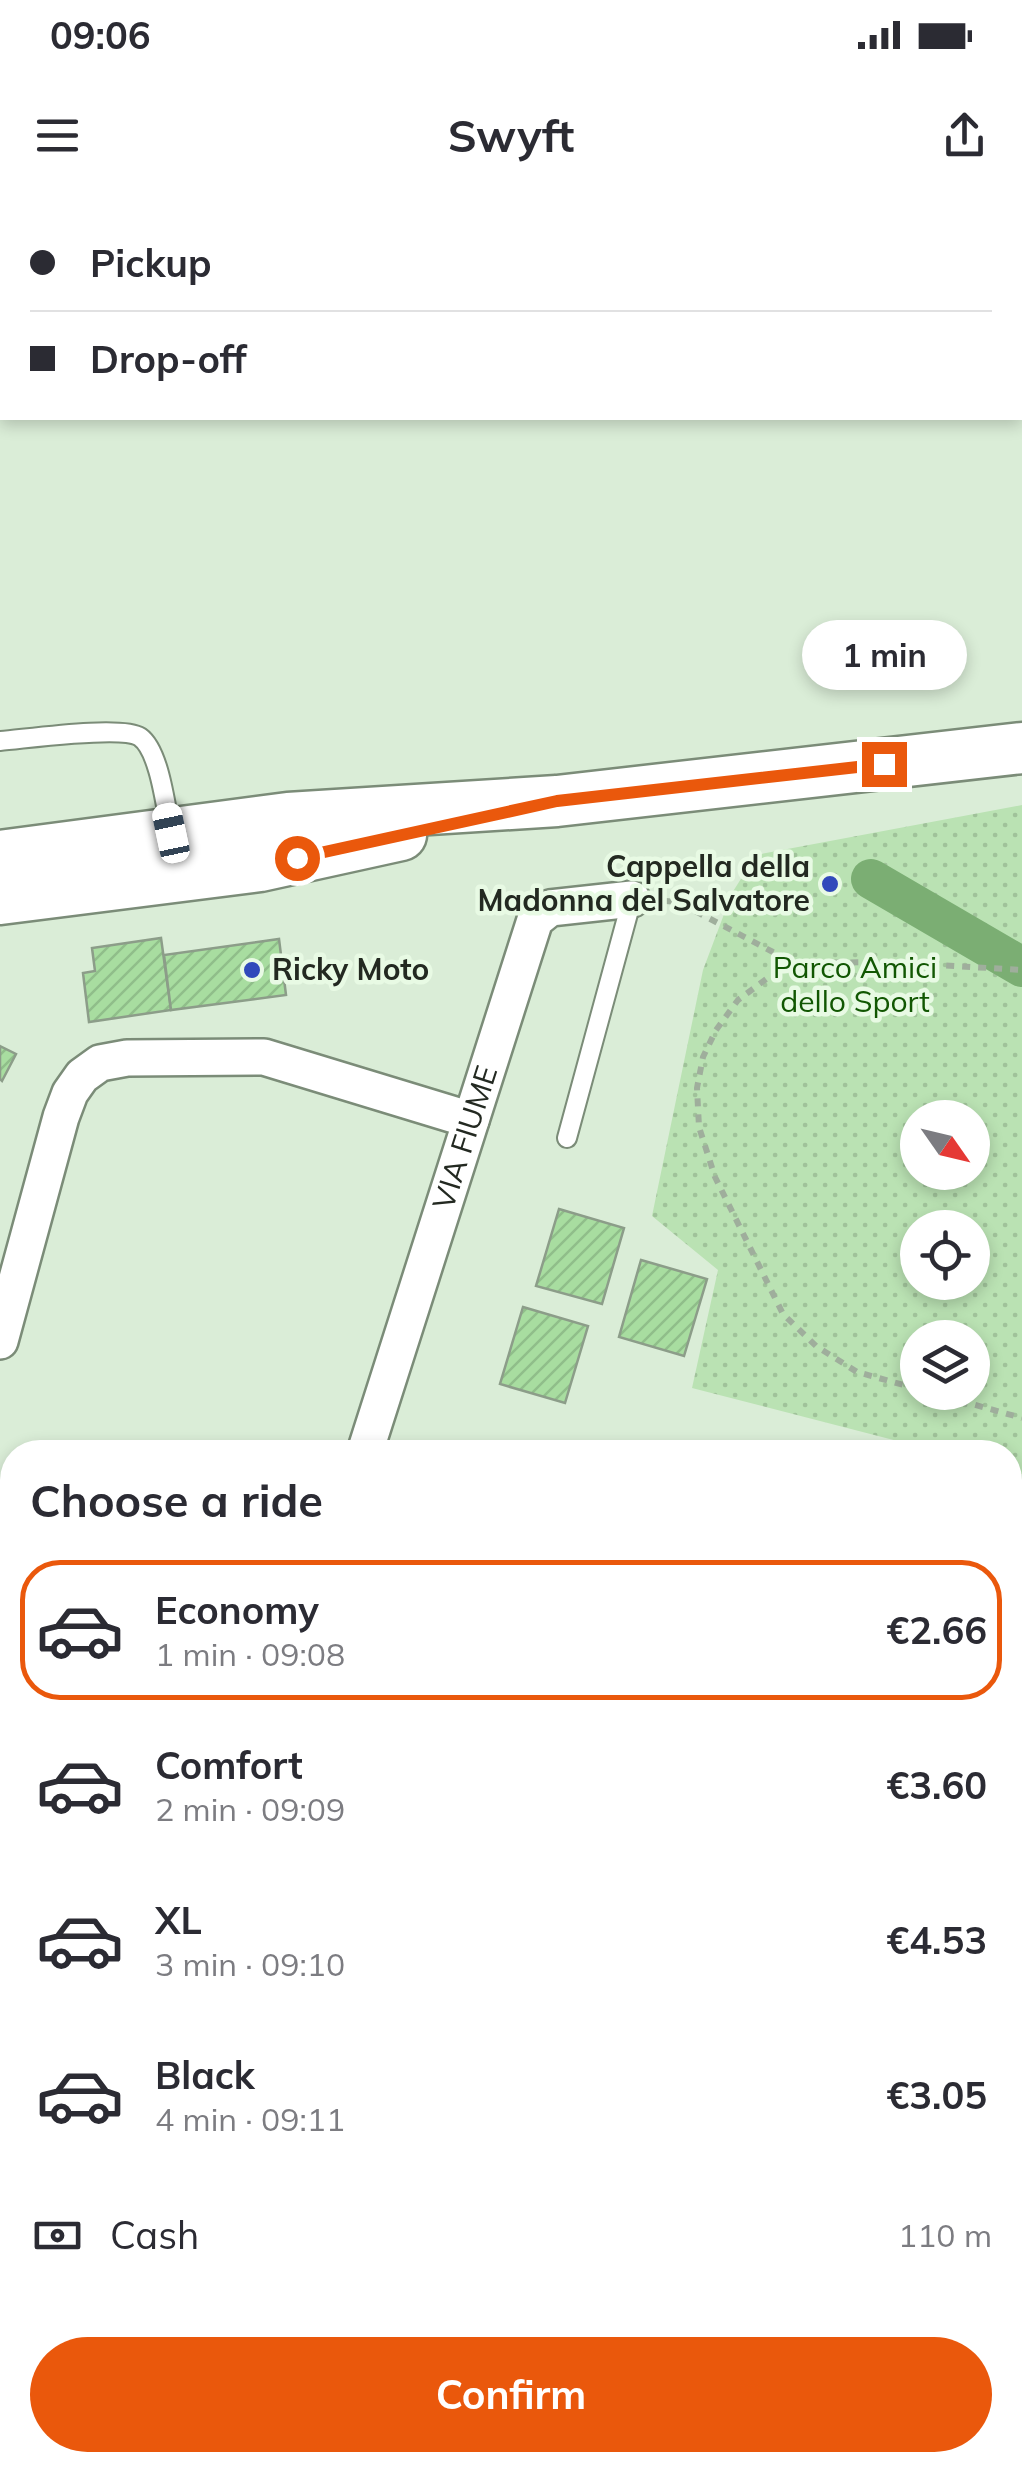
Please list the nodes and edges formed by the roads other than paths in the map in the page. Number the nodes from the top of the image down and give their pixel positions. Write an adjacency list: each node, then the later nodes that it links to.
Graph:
1 (0, 742): 4 (lane)
2 (1022, 748): 3 (main road)
3 (557, 801): 4 (main road); 7 (main road)
4 (171, 833): 5 (main road)
5 (0, 856)
6 (632, 898): 8 (street, VIA FIUME); 9 (lane)
7 (0, 899)
8 (471, 1120): 10 (street); 11 (street, VIA FIUME)
9 (567, 1138)
10 (0, 1341)
11 (369, 1440)

